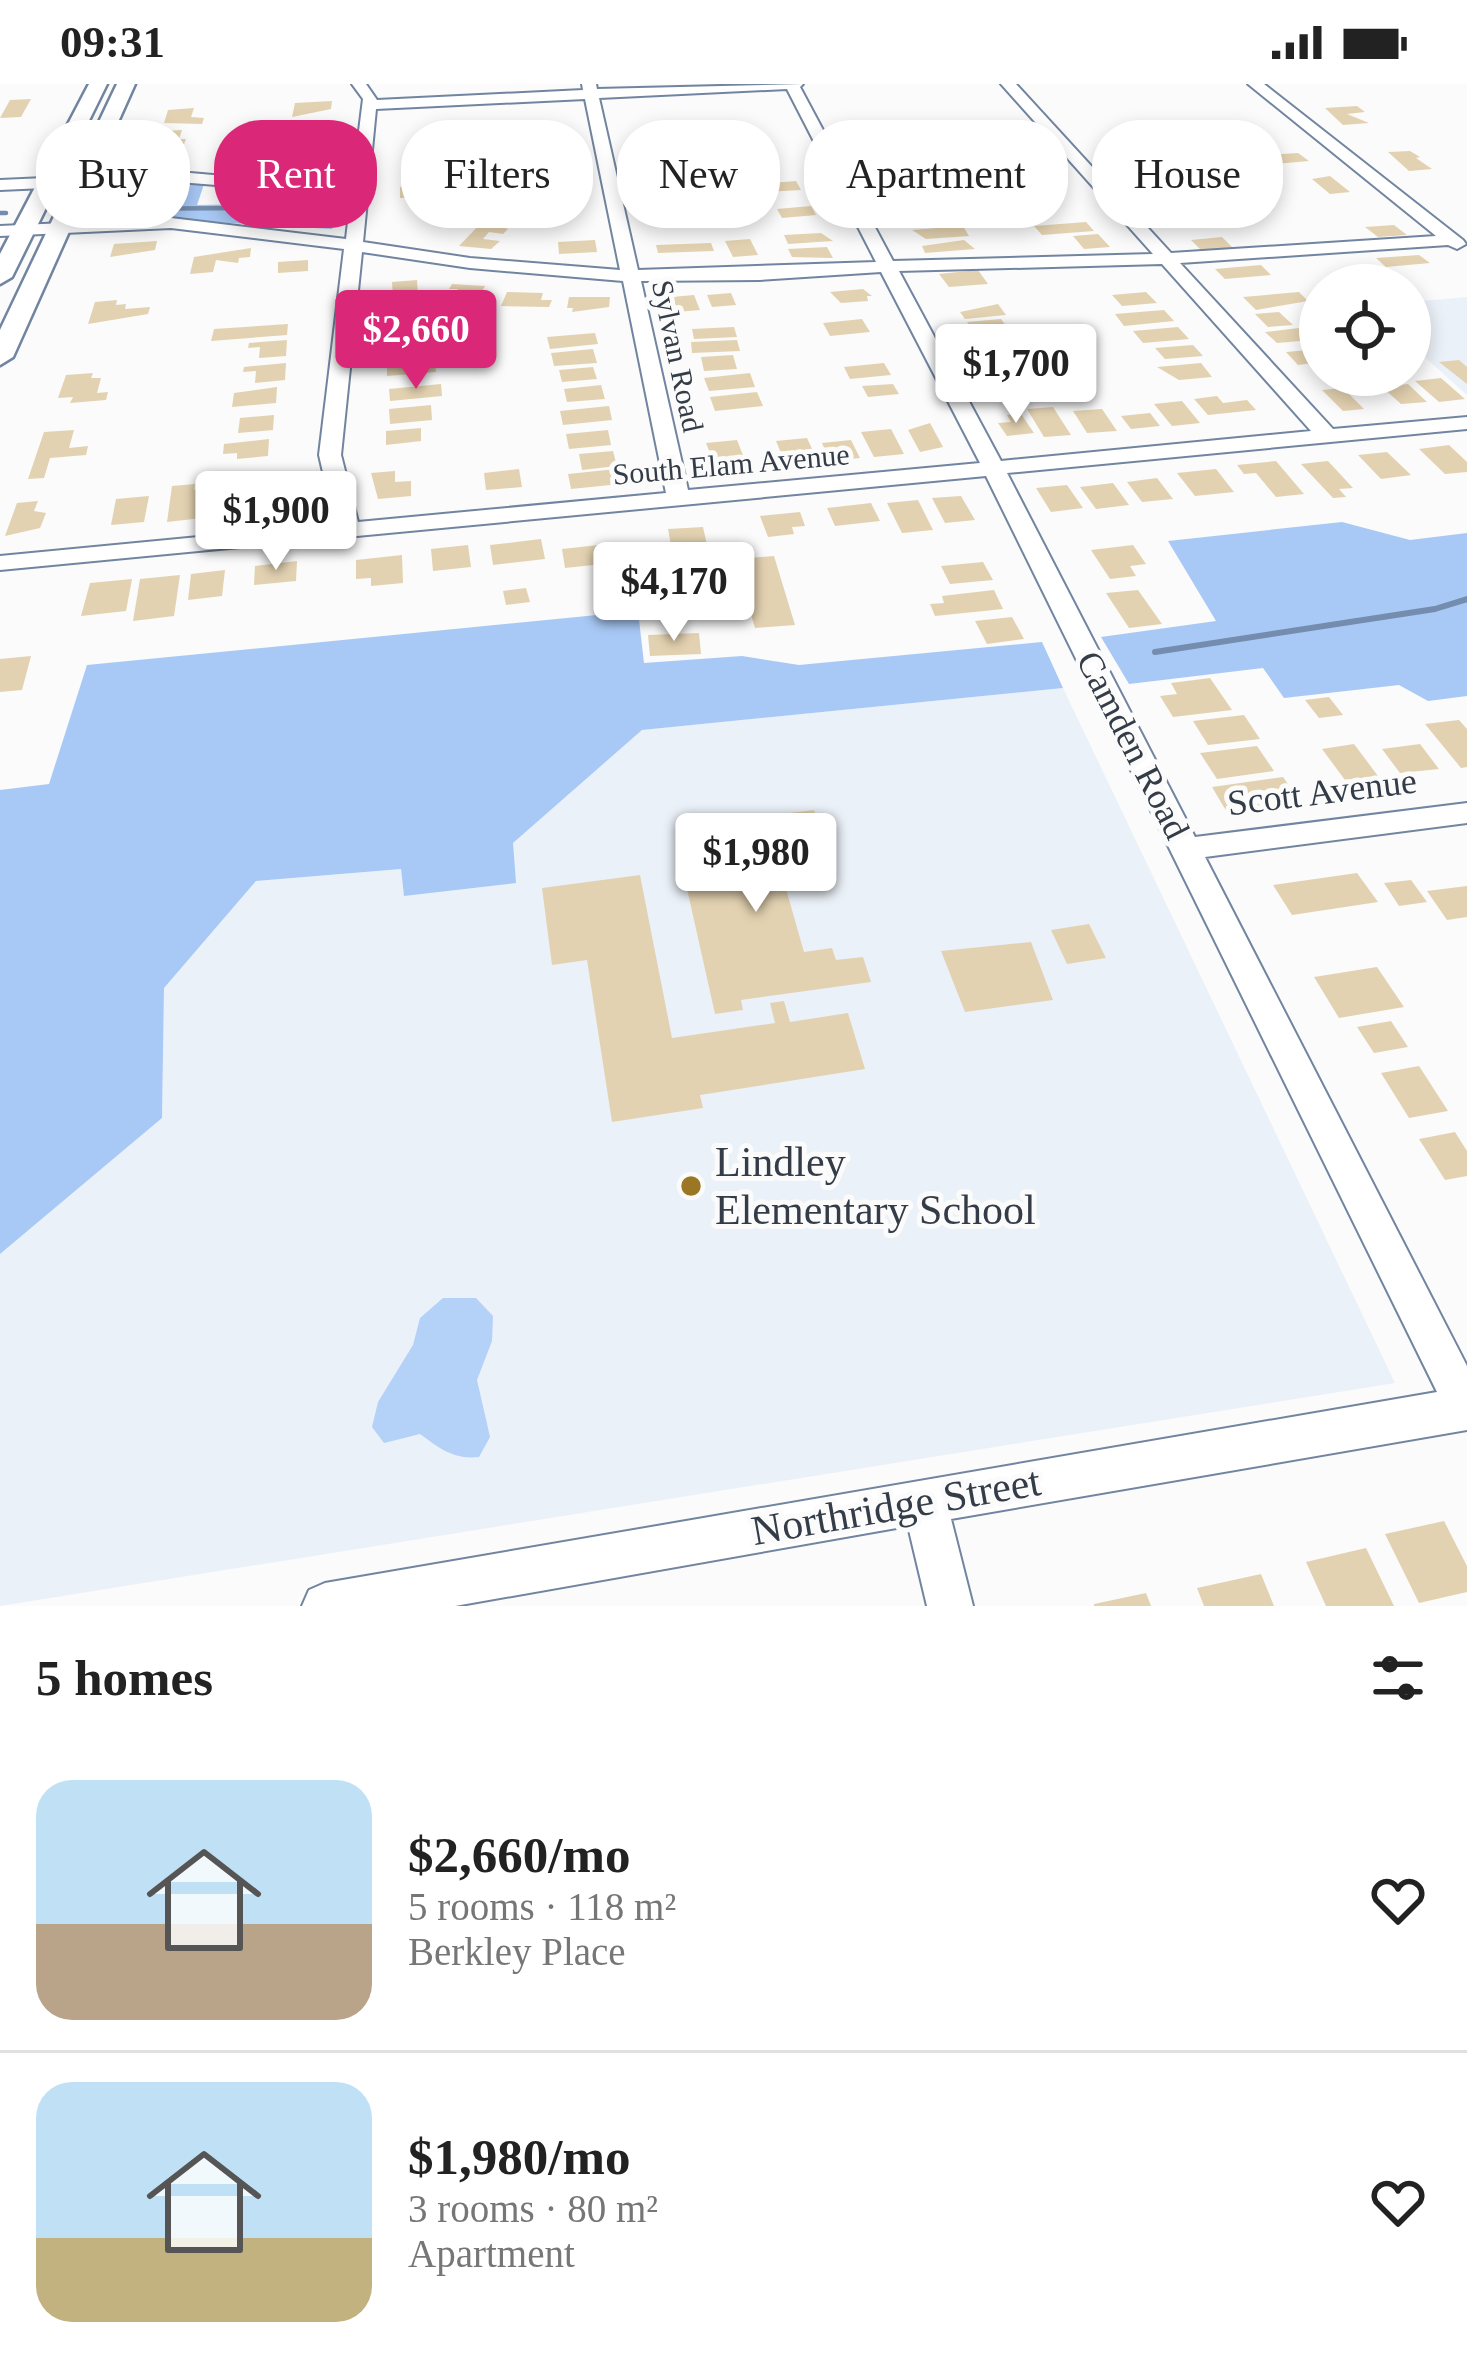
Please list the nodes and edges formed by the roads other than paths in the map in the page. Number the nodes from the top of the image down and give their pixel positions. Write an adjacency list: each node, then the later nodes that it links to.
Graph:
1 (98, 84): 9 (main road)
2 (125, 84): 10 (main road)
3 (359, 84): 8 (street)
4 (1008, 84): 21 (street)
5 (1255, 84): 20 (street)
6 (794, 85): 7 (street); 22 (street, Camden Road)
7 (591, 90): 8 (street); 23 (street, Sylvan Road)
8 (369, 105): 11 (street)
9 (79, 120)
10 (109, 120)
11 (367, 120)
12 (36, 183): 13 (street)
13 (0, 185)
14 (36, 197): 18 (main road)
15 (190, 226): 19 (street)
16 (59, 228): 18 (street); 25 (main road)
17 (356, 228): 19 (street)
18 (11, 231): 24 (main road)
19 (355, 244): 23 (street); 30 (street)
20 (1459, 246): 21 (street)
21 (1164, 259): 22 (street); 27 (street)
22 (887, 266): 23 (street); 28 (street, Camden Road)
23 (630, 276): 29 (street, Sylvan Road)
24 (0, 277)
25 (0, 357)
26 (1467, 423): 27 (street, South Elam Avenue)
27 (1327, 436): 28 (street, South Elam Avenue)
28 (994, 469): 29 (street, South Elam Avenue); 33 (street, Camden Road)
29 (679, 499): 30 (street, South Elam Avenue)
30 (348, 528): 31 (street, South Elam Avenue)
31 (0, 563)
32 (1467, 813): 33 (street, Scott Avenue)
33 (1186, 849): 34 (street, Camden Road)
34 (1467, 1407): 35 (street, Northridge Street)
35 (924, 1501): 36 (street, Northridge Street); 37 (street)
36 (326, 1606)
37 (950, 1606)

